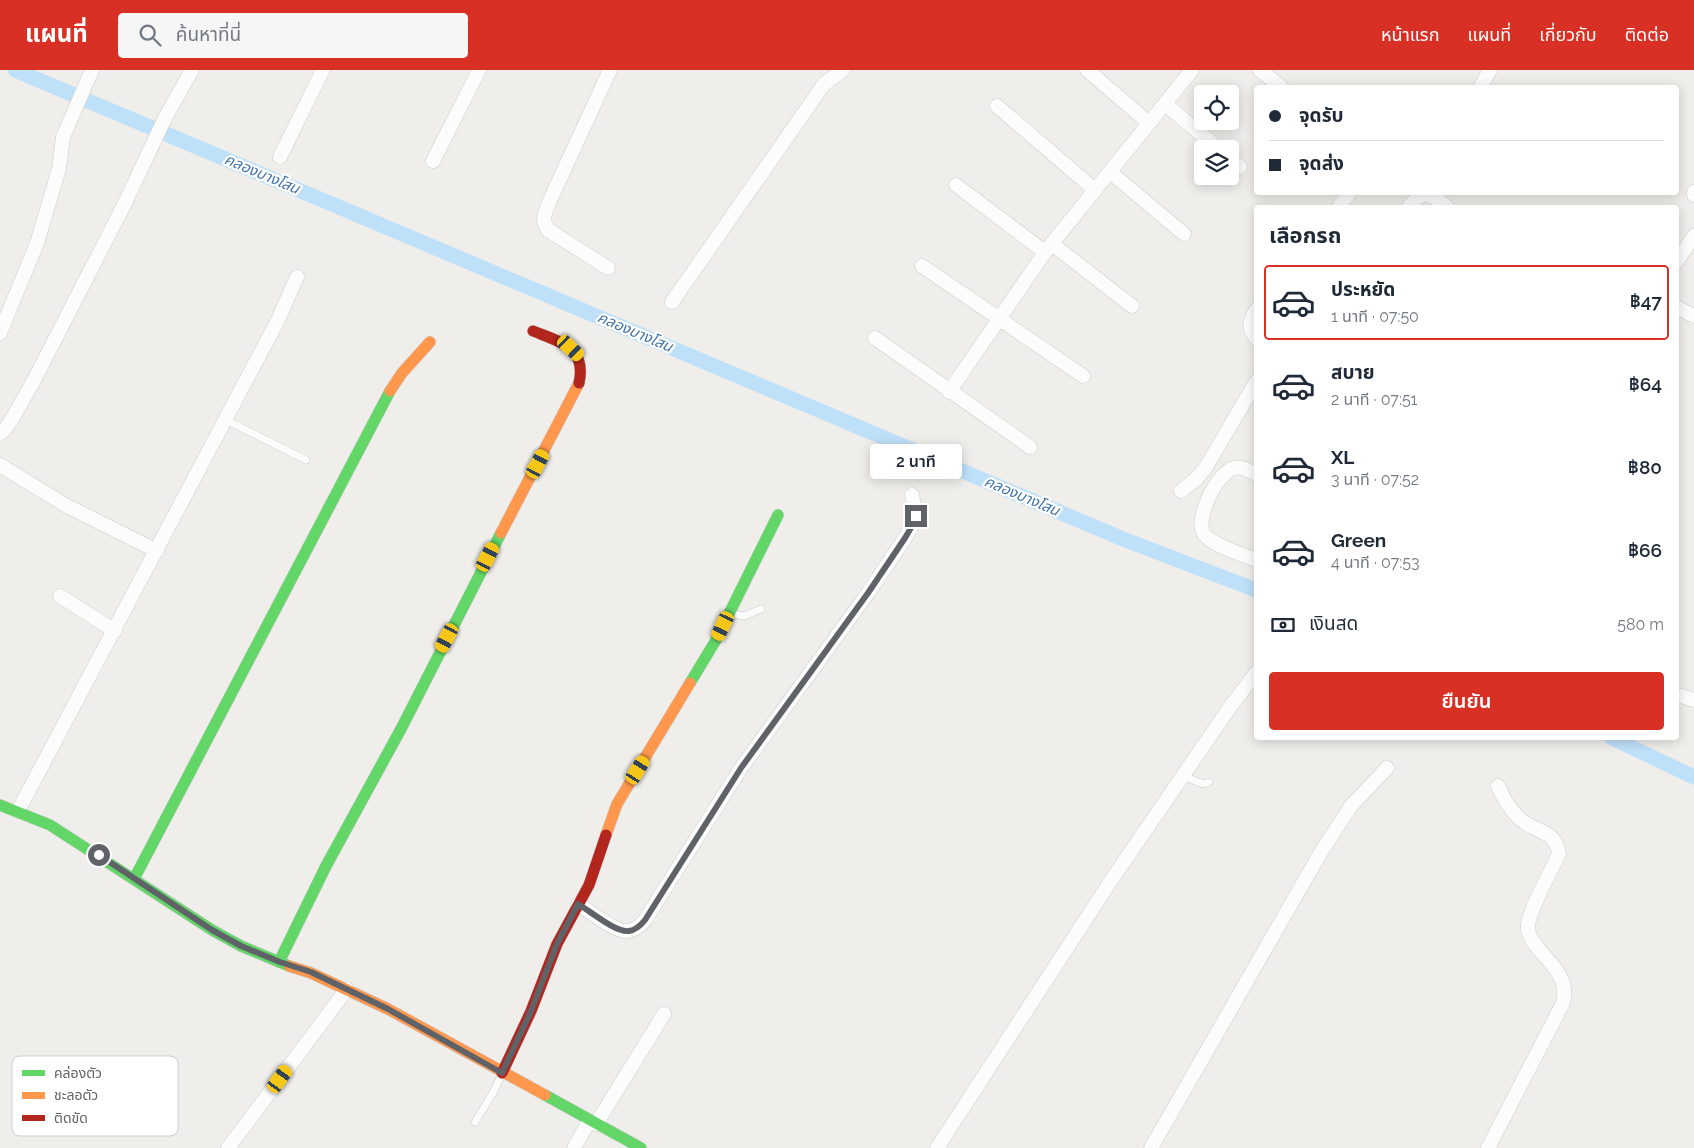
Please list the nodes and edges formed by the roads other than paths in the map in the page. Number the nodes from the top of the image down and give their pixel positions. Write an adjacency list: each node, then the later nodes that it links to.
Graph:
1 (192, 70): 48 (street)
2 (323, 70): 17 (street)
3 (479, 70): 18 (street)
4 (610, 70): 31 (street)
5 (843, 70): 33 (street)
6 (1087, 70): 15 (street)
7 (1192, 70): 13 (street)
8 (1260, 70): 11 (street)
9 (1490, 70): 12 (street)
10 (91, 71): 40 (street)
11 (1278, 85)
12 (1482, 85)
13 (1165, 104): 15 (street); 16 (street)
14 (997, 106): 21 (street)
15 (1149, 123): 19 (street)
16 (1208, 140)
17 (280, 158)
18 (433, 160)
19 (1110, 172): 21 (street); 26 (street)
20 (956, 185): 28 (street)
21 (1096, 190): 28 (street)
22 (1422, 195): 24 (street)
23 (1432, 195): 25 (street)
24 (1410, 205)
25 (1444, 205)
26 (1184, 234)
27 (1694, 236): 29 (street)
28 (1048, 248): 34 (street); 38 (street)
29 (1679, 258)
30 (922, 266): 38 (street)
31 (608, 268)
32 (297, 277): 47 (street)
33 (672, 302)
34 (1132, 306)
35 (1679, 308): 37 (street)
36 (1254, 314): 41 (street)
37 (1694, 316)
38 (999, 319): 44 (street); 46 (street)
39 (533, 331): 71 (street)
40 (0, 333)
41 (1254, 335)
42 (875, 338): 46 (street)
43 (430, 342): 69 (street)
44 (1082, 376)
45 (1254, 385): 53 (street)
46 (949, 392): 49 (street)
47 (226, 420): 50 (lane); 56 (street)
48 (0, 433)
49 (1030, 448)
50 (306, 460)
51 (0, 465): 56 (street)
52 (1254, 473): 57 (street)
53 (1181, 492)
54 (912, 495): 70 (street)
55 (778, 515): 60 (street)
56 (156, 551): 61 (street)
57 (1254, 559)
58 (60, 596): 61 (street)
59 (761, 609): 60 (lane)
60 (729, 613): 70 (street)
61 (115, 631): 68 (street)
62 (1254, 676): 64 (street)
63 (1387, 768): 81 (street)
64 (1183, 776): 65 (lane); 80 (street)
65 (1209, 782)
66 (1498, 786): 82 (street)
67 (0, 804): 68 (street)
68 (18, 811): 69 (street)
69 (134, 879): 71 (street)
70 (578, 904): 74 (street)
71 (280, 962): 72 (street)
72 (347, 989): 74 (street); 77 (street)
73 (664, 1014): 76 (street)
74 (502, 1073): 75 (lane); 76 (street)
75 (475, 1122)
76 (592, 1122): 78 (street); 79 (street)
77 (228, 1148)
78 (574, 1148)
79 (640, 1148)
80 (937, 1148)
81 (1151, 1148)
82 (1488, 1148)

